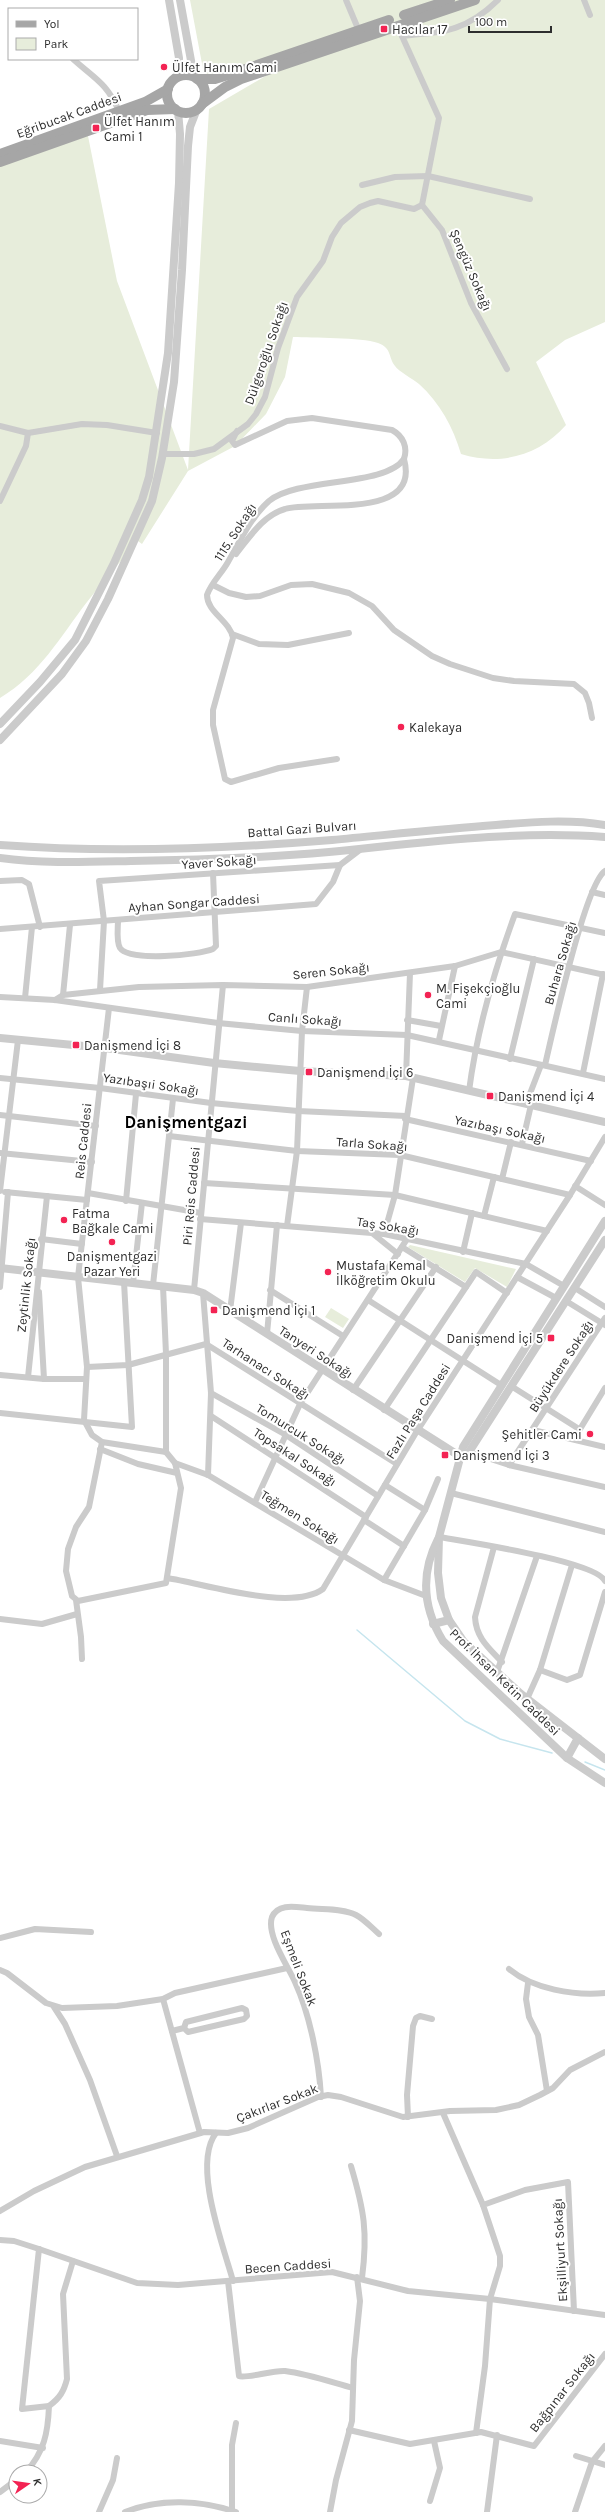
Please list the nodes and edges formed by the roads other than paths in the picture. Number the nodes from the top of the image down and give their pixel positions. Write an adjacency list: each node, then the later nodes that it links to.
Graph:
1 (169, 0): 13 (street)
2 (180, 0): 14 (street)
3 (346, 0): 10 (street)
4 (450, 0): 10 (main road)
5 (475, 0): 9 (main road)
6 (498, 0): 11 (street)
7 (584, 0): 8 (street)
8 (590, 15)
9 (397, 24): 11 (street); 16 (main road)
10 (359, 31): 14 (main road)
11 (402, 36): 21 (street)
12 (74, 60): 18 (street)
13 (178, 77): 14 (main road); 15 (main road, Eğribucak Caddesi)
14 (195, 78): 16 (main road)
15 (168, 89): 17 (main road); 18 (main road, Eğribucak Caddesi)
16 (200, 107): 17 (main road, Eğribucak Caddesi); 30 (street)
17 (177, 110): 20 (main road, Eğribucak Caddesi); 29 (street)
18 (119, 111): 19 (main road, Eğribucak Caddesi)
19 (0, 154)
20 (0, 162)
21 (428, 176): 22 (street); 23 (street); 24 (street)
22 (362, 185)
23 (530, 199)
24 (422, 206): 25 (street, Şengüz Sokağı); 27 (street, Dülgeroğlu Sokağı)
25 (507, 369)
26 (0, 426): 28 (street)
27 (237, 431): 30 (street, Dülgeroğlu Sokağı); 31 (street)
28 (28, 433): 29 (street); 32 (street)
29 (157, 433): 38 (street)
30 (163, 454): 39 (street)
31 (404, 459): 33 (street, 1115. Sokağı); 33 (street)
32 (0, 501)
33 (226, 565): 34 (street, 1115. Sokağı)
34 (213, 585): 36 (street, 1115. Sokağı); 37 (street)
35 (349, 633): 36 (street)
36 (232, 634): 40 (street)
37 (592, 718)
38 (0, 724)
39 (0, 740)
40 (337, 759)
41 (605, 825): 43 (street, Battal Gazi Bulvarı)
42 (605, 838): 44 (street, Battal Gazi Bulvarı)
43 (0, 845)
44 (361, 848): 45 (street, Battal Gazi Bulvarı); 46 (street, Ayhan Songar Caddesi)
45 (0, 858)
46 (340, 865): 48 (street, Yaver Sokağı); 52 (street, Ayhan Songar Caddesi)
47 (605, 871): 50 (street, Buhara Sokağı)
48 (213, 873): 52 (street); 54 (street, Yaver Sokağı)
49 (0, 881): 56 (street)
50 (592, 892): 51 (street); 57 (street, Buhara Sokağı)
51 (605, 895)
52 (214, 913): 53 (street, Ayhan Songar Caddesi); 53 (street)
53 (118, 920): 54 (street, Ayhan Songar Caddesi)
54 (104, 921): 55 (street, Ayhan Songar Caddesi); 69 (street)
55 (70, 925): 56 (street, Ayhan Songar Caddesi); 70 (street)
56 (40, 926): 58 (street, Ayhan Songar Caddesi)
57 (581, 926): 60 (street); 61 (street); 64 (street, Buhara Sokağı)
58 (32, 927): 59 (street, Ayhan Songar Caddesi); 72 (street)
59 (0, 929)
60 (605, 933)
61 (501, 952): 62 (street, Seren Sokağı); 63 (street, Seren Sokağı); 84 (street)
62 (534, 958): 64 (street, Seren Sokağı); 85 (street)
63 (455, 966): 65 (street, Seren Sokağı); 77 (street)
64 (568, 966): 66 (street, Seren Sokağı); 87 (street, Buhara Sokağı)
65 (410, 973): 68 (street, Seren Sokağı); 75 (street)
66 (604, 974): 89 (street)
67 (223, 986): 68 (street, Seren Sokağı); 69 (street, Seren Sokağı); 76 (street, Piri Reis Caddesi)
68 (307, 987): 78 (street)
69 (100, 990): 70 (street, Seren Sokağı)
70 (63, 994): 73 (street)
71 (0, 997): 72 (street, Canlı Sokağı)
72 (25, 998): 73 (street, Canlı Sokağı)
73 (55, 1000): 74 (street, Canlı Sokağı)
74 (109, 1008): 76 (street, Canlı Sokağı); 83 (street, Reis Caddesi)
75 (407, 1020): 77 (street); 79 (street)
76 (218, 1023): 78 (street, Canlı Sokağı); 86 (street, Piri Reis Caddesi)
77 (441, 1026): 82 (street)
78 (302, 1032): 79 (street, Canlı Sokağı); 88 (street)
79 (407, 1034): 82 (street, Canlı Sokağı); 90 (street)
80 (0, 1038): 81 (street)
81 (18, 1040): 83 (street); 92 (street)
82 (439, 1040): 84 (street, Canlı Sokağı)
83 (104, 1048): 86 (street); 94 (street, Reis Caddesi)
84 (475, 1049): 85 (street, Canlı Sokağı); 95 (street)
85 (510, 1059): 87 (street, Canlı Sokağı)
86 (214, 1063): 88 (street); 98 (street, Piri Reis Caddesi)
87 (543, 1065): 89 (street, Canlı Sokağı); 99 (street, Buhara Sokağı)
88 (300, 1071): 90 (street); 100 (street)
89 (583, 1073): 93 (street, Canlı Sokağı)
90 (409, 1077): 95 (street); 103 (street)
91 (0, 1078): 92 (street, Yazıbaşıi Sokağı)
92 (12, 1079): 94 (street, Yazıbaşıi Sokağı); 102 (street)
93 (605, 1079)
94 (100, 1088): 96 (street, Yazıbaşıi Sokağı); 105 (street, Reis Caddesi)
95 (469, 1091): 99 (street)
96 (136, 1094): 97 (street, Yazıbaşıi Sokağı); 127 (street)
97 (173, 1099): 98 (street, Yazıbaşıi Sokağı); 106 (street)
98 (211, 1103): 100 (street, Yazıbaşıi Sokağı); 108 (street, Piri Reis Caddesi)
99 (528, 1105): 104 (street); 110 (street, Buhara Sokağı)
100 (298, 1111): 103 (street, Yazıbaşıi Sokağı); 111 (street)
101 (0, 1115): 102 (street)
102 (9, 1116): 105 (street); 112 (street)
103 (405, 1118): 109 (street, Yazıbaşı Sokağı); 113 (street)
104 (605, 1122)
105 (96, 1126): 115 (street, Reis Caddesi)
106 (169, 1136): 108 (street, Tarla Sokağı); 130 (street)
107 (605, 1137): 114 (street, Fazlı Paşa Caddesi)
108 (207, 1141): 111 (street, Tarla Sokağı); 118 (street, Piri Reis Caddesi)
109 (511, 1142): 110 (street, Yazıbaşı Sokağı); 117 (street)
110 (522, 1144): 114 (street, Yazıbaşı Sokağı)
111 (297, 1151): 113 (street, Tarla Sokağı); 120 (street)
112 (2, 1153): 115 (street); 121 (street)
113 (400, 1155): 116 (street, Tarla Sokağı); 123 (street)
114 (591, 1160): 119 (street, Fazlı Paşa Caddesi)
115 (92, 1162): 126 (street, Reis Caddesi)
116 (494, 1177): 117 (street, Tarla Sokağı); 133 (street)
117 (502, 1179): 124 (street, Tarla Sokağı)
118 (204, 1183): 120 (street); 132 (street, Piri Reis Caddesi)
119 (575, 1186): 124 (street, Fazlı Paşa Caddesi); 129 (street)
120 (291, 1189): 123 (street); 137 (street)
121 (0, 1191): 122 (street, Taş Sokağı)
122 (8, 1192): 125 (street, Taş Sokağı); 150 (street)
123 (395, 1195): 131 (street); 140 (street)
124 (570, 1195): 138 (street, Fazlı Paşa Caddesi)
125 (46, 1196): 126 (street, Taş Sokağı); 142 (street, Zeytinlik Sokağı)
126 (88, 1197): 127 (street, Taş Sokağı); 144 (street, Reis Caddesi)
127 (126, 1201): 128 (street, Taş Sokağı)
128 (142, 1204): 130 (street, Taş Sokağı); 155 (street)
129 (605, 1205)
130 (161, 1207): 132 (street, Taş Sokağı); 156 (street)
131 (472, 1213): 133 (street); 146 (street)
132 (200, 1216): 135 (street, Taş Sokağı); 162 (street, Piri Reis Caddesi)
133 (484, 1216): 138 (street)
134 (605, 1221): 159 (street)
135 (241, 1223): 136 (street, Taş Sokağı); 170 (street)
136 (277, 1225): 137 (street, Taş Sokağı); 163 (street)
137 (287, 1226): 139 (street, Taş Sokağı)
138 (547, 1231): 148 (street, Fazlı Paşa Caddesi)
139 (371, 1233): 140 (street, Taş Sokağı); 147 (street)
140 (384, 1234): 141 (street, Taş Sokağı)
141 (408, 1239): 145 (street); 146 (street, Taş Sokağı)
142 (42, 1240): 144 (street); 151 (street, Zeytinlik Sokağı)
143 (605, 1240): 161 (street)
144 (82, 1244): 152 (street, Reis Caddesi)
145 (402, 1247): 147 (street); 149 (street)
146 (463, 1252): 148 (street, Taş Sokağı)
147 (398, 1254): 167 (street)
148 (526, 1264): 153 (street, Fazlı Paşa Caddesi); 159 (street, Taş Sokağı)
149 (436, 1267): 160 (street); 171 (street)
150 (1, 1268): 151 (street, Tanyeri Sokağı); 157 (street)
151 (36, 1272): 152 (street, Tanyeri Sokağı); 183 (street, Zeytinlik Sokağı); 184 (street)
152 (78, 1277): 154 (street, Tanyeri Sokağı); 180 (street, Reis Caddesi)
153 (517, 1277): 165 (street, Fazlı Paşa Caddesi); 166 (street)
154 (124, 1282): 155 (street, Tanyeri Sokağı); 179 (street)
155 (133, 1283): 156 (street, Tanyeri Sokağı)
156 (153, 1285): 158 (street, Tanyeri Sokağı)
157 (0, 1286)
158 (163, 1286): 162 (street, Tanyeri Sokağı); 177 (street)
159 (564, 1286): 166 (street)
160 (466, 1287): 165 (street); 175 (street)
161 (574, 1288): 168 (street); 169 (street)
162 (194, 1290): 164 (street, Tanyeri Sokağı)
163 (270, 1290): 173 (street); 174 (street)
164 (203, 1293): 170 (street, Tanyeri Sokağı); 176 (street)
165 (507, 1293): 178 (street, Fazlı Paşa Caddesi)
166 (556, 1298): 186 (street)
167 (368, 1300): 171 (street); 174 (street)
168 (566, 1301): 172 (street); 187 (street)
169 (605, 1307)
170 (230, 1311): 173 (street, Tanyeri Sokağı)
171 (400, 1320): 175 (street); 189 (street)
172 (604, 1322): 192 (street, Büyükdere Sokağı)
173 (267, 1334): 181 (street, Tanyeri Sokağı)
174 (343, 1336): 181 (street)
175 (430, 1340): 178 (street); 193 (street)
176 (206, 1344): 177 (street, Tarhanacı Sokağı); 190 (street); 191 (street, Tarhanacı Sokağı)
177 (166, 1354): 179 (street, Tarhanacı Sokağı); 204 (street)
178 (463, 1361): 186 (street); 199 (street, Fazlı Paşa Caddesi)
179 (128, 1365): 180 (street, Tarhanacı Sokağı); 196 (street)
180 (87, 1367): 185 (street, Reis Caddesi)
181 (322, 1370): 189 (street, Tanyeri Sokağı); 191 (street)
182 (0, 1375): 183 (street)
183 (28, 1377): 184 (street)
184 (44, 1379): 185 (street)
185 (85, 1380): 196 (street, Reis Caddesi)
186 (501, 1385): 207 (street)
187 (511, 1386): 192 (street); 205 (street)
188 (605, 1388): 197 (street)
189 (353, 1390): 193 (street, Tanyeri Sokağı)
190 (211, 1393): 195 (street); 200 (street, Tomurcuk Sokağı)
191 (300, 1404): 200 (street); 209 (street, Tarhanacı Sokağı)
192 (547, 1408): 197 (street); 198 (street, Büyükdere Sokağı)
193 (384, 1410): 199 (street, Tanyeri Sokağı)
194 (0, 1413): 196 (street)
195 (210, 1416): 206 (street, Topsakal Sokağı); 212 (street)
196 (84, 1420): 202 (street)
197 (579, 1429): 201 (street)
198 (533, 1430): 201 (street); 210 (street, Büyükdere Sokağı)
199 (417, 1431): 207 (street, Tanyeri Sokağı); 209 (street, Fazlı Paşa Caddesi)
200 (286, 1435): 206 (street); 217 (street, Tomurcuk Sokağı)
201 (574, 1440): 203 (street)
202 (101, 1445): 204 (street); 211 (street); 233 (street)
203 (605, 1447)
204 (166, 1452): 208 (street)
205 (469, 1452): 207 (street); 210 (street)
206 (276, 1457): 218 (street); 220 (street, Topsakal Sokağı)
207 (461, 1457): 216 (street)
208 (175, 1463): 211 (street); 212 (street, Teğmen Sokağı)
209 (397, 1464): 214 (street, Fazlı Paşa Caddesi)
210 (509, 1465): 215 (street)
211 (177, 1473): 228 (street)
212 (208, 1475): 218 (street, Teğmen Sokağı)
213 (438, 1479): 219 (street)
214 (385, 1484): 217 (street, Fazlı Paşa Caddesi); 219 (street)
215 (605, 1487)
216 (451, 1493): 221 (street); 222 (street)
217 (378, 1496): 220 (street, Fazlı Paşa Caddesi)
218 (255, 1502): 225 (street, Teğmen Sokağı)
219 (425, 1510): 223 (street)
220 (365, 1518): 223 (street, Topsakal Sokağı); 225 (street, Fazlı Paşa Caddesi)
221 (605, 1532)
222 (439, 1537): 224 (street); 232 (street, Prof. İhsan Ketin Caddesi); 236 (street, Prof. İhsan Ketin Caddesi)
223 (404, 1546): 229 (street)
224 (494, 1547): 226 (street); 239 (street)
225 (341, 1556): 228 (street, Fazlı Paşa Caddesi); 229 (street, Teğmen Sokağı)
226 (537, 1556): 227 (street); 239 (street)
227 (572, 1565): 230 (street); 240 (street)
228 (167, 1578): 233 (street)
229 (384, 1580): 232 (street, Teğmen Sokağı)
230 (605, 1581)
231 (605, 1592): 240 (street)
232 (426, 1596): 237 (street, Prof. İhsan Ketin Caddesi)
233 (76, 1600): 234 (street)
234 (77, 1614): 235 (street); 238 (street)
235 (0, 1619)
236 (449, 1620): 237 (street); 241 (street, Prof. İhsan Ketin Caddesi)
237 (433, 1624): 244 (street, Prof. İhsan Ketin Caddesi)
238 (82, 1660)
239 (502, 1662): 241 (street)
240 (540, 1670): 242 (street)
241 (498, 1672): 242 (street, Prof. İhsan Ketin Caddesi)
242 (527, 1699): 243 (street, Prof. İhsan Ketin Caddesi)
243 (578, 1738): 244 (street); 245 (street, Prof. İhsan Ketin Caddesi)
244 (567, 1758): 246 (street, Prof. İhsan Ketin Caddesi)
245 (605, 1759)
246 (605, 1783)
247 (91, 1932): 249 (street)
248 (379, 1934): 250 (street, Eşmeli Sokak)
249 (0, 1938)
250 (287, 1968): 255 (street); 262 (street, Eşmeli Sokak)
251 (509, 1969): 253 (street)
252 (0, 1970): 256 (street)
253 (528, 1983): 254 (street); 261 (street)
254 (605, 1993)
255 (163, 1999): 256 (street); 259 (street)
256 (54, 2007): 267 (street)
257 (432, 2018): 264 (street)
258 (184, 2028): 258 (street); 259 (street)
259 (172, 2031): 266 (street)
260 (605, 2052): 261 (street, Çakırlar Sokak)
261 (547, 2092): 263 (street, Çakırlar Sokak)
262 (321, 2097): 264 (street, Çakırlar Sokak); 265 (street, Çakırlar Sokak)
263 (443, 2113): 264 (street, Çakırlar Sokak); 269 (street)
264 (408, 2116)
265 (216, 2132): 266 (street, Çakırlar Sokak); 275 (street)
266 (200, 2133): 267 (street, Çakırlar Sokak)
267 (117, 2156): 270 (street, Çakırlar Sokak)
268 (351, 2166): 274 (street)
269 (483, 2205): 276 (street); 277 (street, Ekşilliyurt Sokağı)
270 (0, 2211)
271 (0, 2240): 272 (street, Becen Caddesi)
272 (39, 2249): 273 (street, Becen Caddesi); 281 (street)
273 (73, 2261): 275 (street, Becen Caddesi); 281 (street)
274 (360, 2278): 275 (street, Becen Caddesi); 276 (street, Becen Caddesi); 280 (street)
275 (231, 2281): 280 (street)
276 (490, 2299): 277 (street, Becen Caddesi); 284 (street)
277 (574, 2311): 278 (street, Becen Caddesi)
278 (605, 2315)
279 (605, 2354): 285 (street, Bağpınar Sokağı)
280 (353, 2388): 283 (street)
281 (49, 2406): 289 (street)
282 (236, 2423): 298 (street)
283 (349, 2430): 286 (street, Bağpınar Sokağı); 299 (street)
284 (476, 2433): 285 (street, Bağpınar Sokağı); 286 (street, Bağpınar Sokağı)
285 (497, 2435): 300 (street)
286 (434, 2440): 295 (street)
287 (0, 2441): 289 (street)
288 (605, 2446): 292 (street)
289 (43, 2448): 293 (street)
290 (576, 2456): 292 (street)
291 (117, 2458): 296 (street)
292 (592, 2462): 294 (street); 301 (street)
293 (33, 2464)
294 (605, 2465)
295 (430, 2501)
296 (100, 2512)
297 (125, 2512): 298 (street)
298 (233, 2512)
299 (330, 2512)
300 (487, 2512)
301 (575, 2512)

